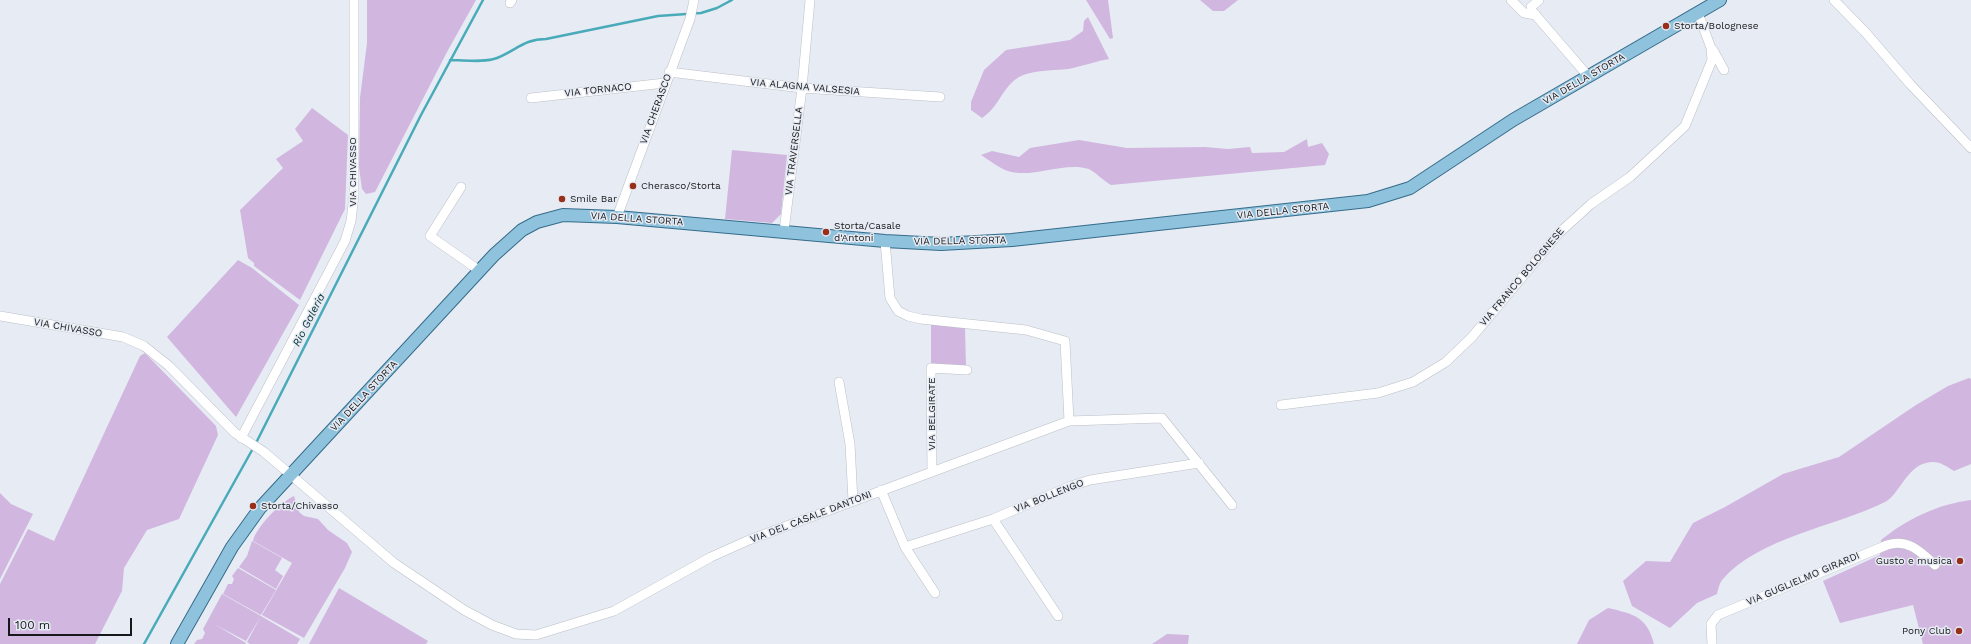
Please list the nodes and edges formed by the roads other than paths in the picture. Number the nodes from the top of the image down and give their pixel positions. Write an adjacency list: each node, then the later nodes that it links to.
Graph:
1 (354, 0): 31 (street, VIA CHIVASSO)
2 (810, 0): 17 (street, VIA TRAVERSELLA)
3 (1511, 0): 9 (street)
4 (1539, 0): 9 (street)
5 (1720, 0): 8 (main road, VIA DELLA STORTA)
6 (1834, 0): 10 (street)
7 (693, 3): 14 (street, VIA CHERASCO)
8 (1698, 13): 11 (street, VIA FRANCO BOLOGNESE); 15 (main road, VIA DELLA STORTA)
9 (1536, 15): 15 (street)
10 (1866, 33): 12 (street); 20 (street)
11 (1709, 43): 13 (street, VIA FRANCO BOLOGNESE); 29 (street, VIA FRANCO BOLOGNESE)
12 (1896, 60)
13 (1724, 70)
14 (669, 72): 16 (street, VIA CHERASCO); 17 (street, VIA ALAGNA VALSESIA)
15 (1588, 76): 24 (main road, VIA DELLA STORTA)
16 (665, 83): 19 (street, VIA TORNACO); 22 (street, VIA CHERASCO)
17 (802, 88): 18 (street, VIA ALAGNA VALSESIA); 23 (street, VIA TRAVERSELLA)
18 (940, 97)
19 (531, 98)
20 (1971, 148)
21 (461, 187): 25 (street)
22 (617, 217): 23 (main road, VIA DELLA STORTA); 25 (main road, VIA DELLA STORTA)
23 (784, 231): 24 (main road, VIA DELLA STORTA)
24 (885, 241): 30 (street)
25 (480, 271): 34 (main road, VIA DELLA STORTA)
26 (0, 316): 31 (street, VIA CHIVASSO)
27 (967, 370): 33 (street, VIA BELGIRATE)
28 (839, 382): 36 (street)
29 (1281, 405)
30 (1069, 421): 32 (street, VIA DEL CASALE DANTONI); 33 (street, VIA DEL CASALE DANTONI)
31 (241, 438): 34 (street, VIA CHIVASSO)
32 (1199, 463): 37 (street); 38 (street, VIA BOLLENGO)
33 (932, 472): 35 (street, VIA DEL CASALE DANTONI)
34 (290, 476): 36 (street, VIA DEL CASALE DANTONI); 43 (main road, VIA DELLA STORTA)
35 (881, 490): 36 (street, VIA DEL CASALE DANTONI); 39 (street)
36 (853, 501)
37 (1232, 505)
38 (993, 519): 39 (street, VIA BOLLENGO); 42 (street)
39 (905, 548): 41 (street)
40 (1935, 565): 44 (street, VIA GUGLIELMO GIRARDI)
41 (935, 593)
42 (1058, 616)
43 (177, 644)
44 (1712, 644)

